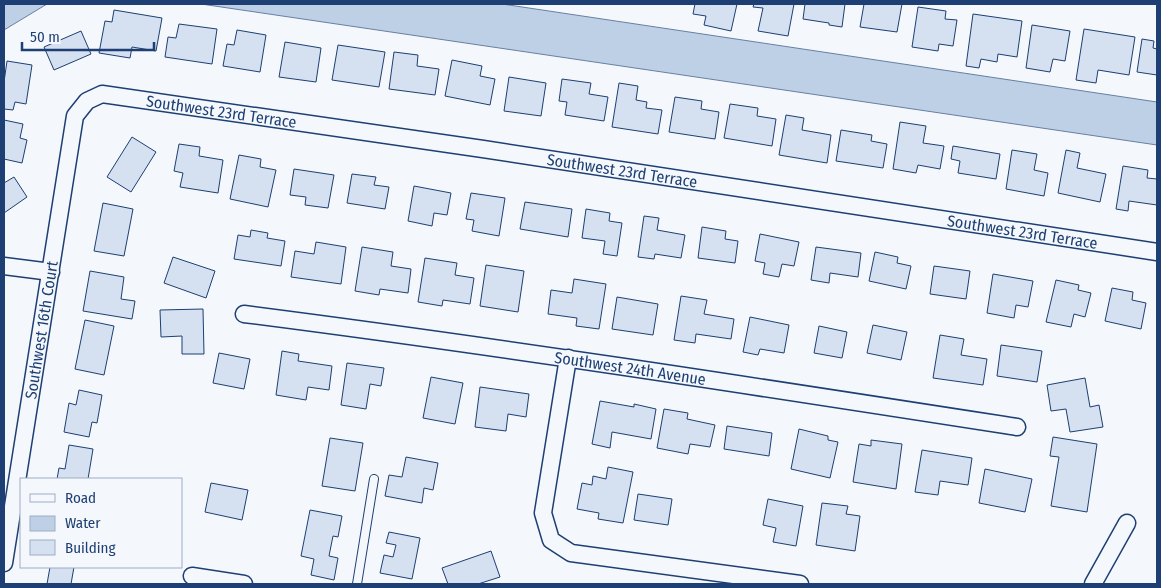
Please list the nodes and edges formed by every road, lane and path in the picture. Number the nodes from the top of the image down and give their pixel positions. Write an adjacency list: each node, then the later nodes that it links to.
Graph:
1 (87, 101): 2 (street, Southwest 23rd Terrace); 4 (street, Southwest 16th Court)
2 (1157, 252)
3 (4, 266): 4 (street)
4 (51, 272): 10 (street, Southwest 16th Court)
5 (244, 314): 6 (street, Southwest 24th Avenue)
6 (568, 358): 7 (street, Southwest 24th Avenue); 12 (street)
7 (1017, 427)
8 (374, 479): 14 (lane)
9 (1127, 523): 16 (street)
10 (4, 563)
11 (192, 576): 13 (street)
12 (728, 580): 15 (street)
13 (244, 584)
14 (356, 584)
15 (800, 584)
16 (1094, 584)

